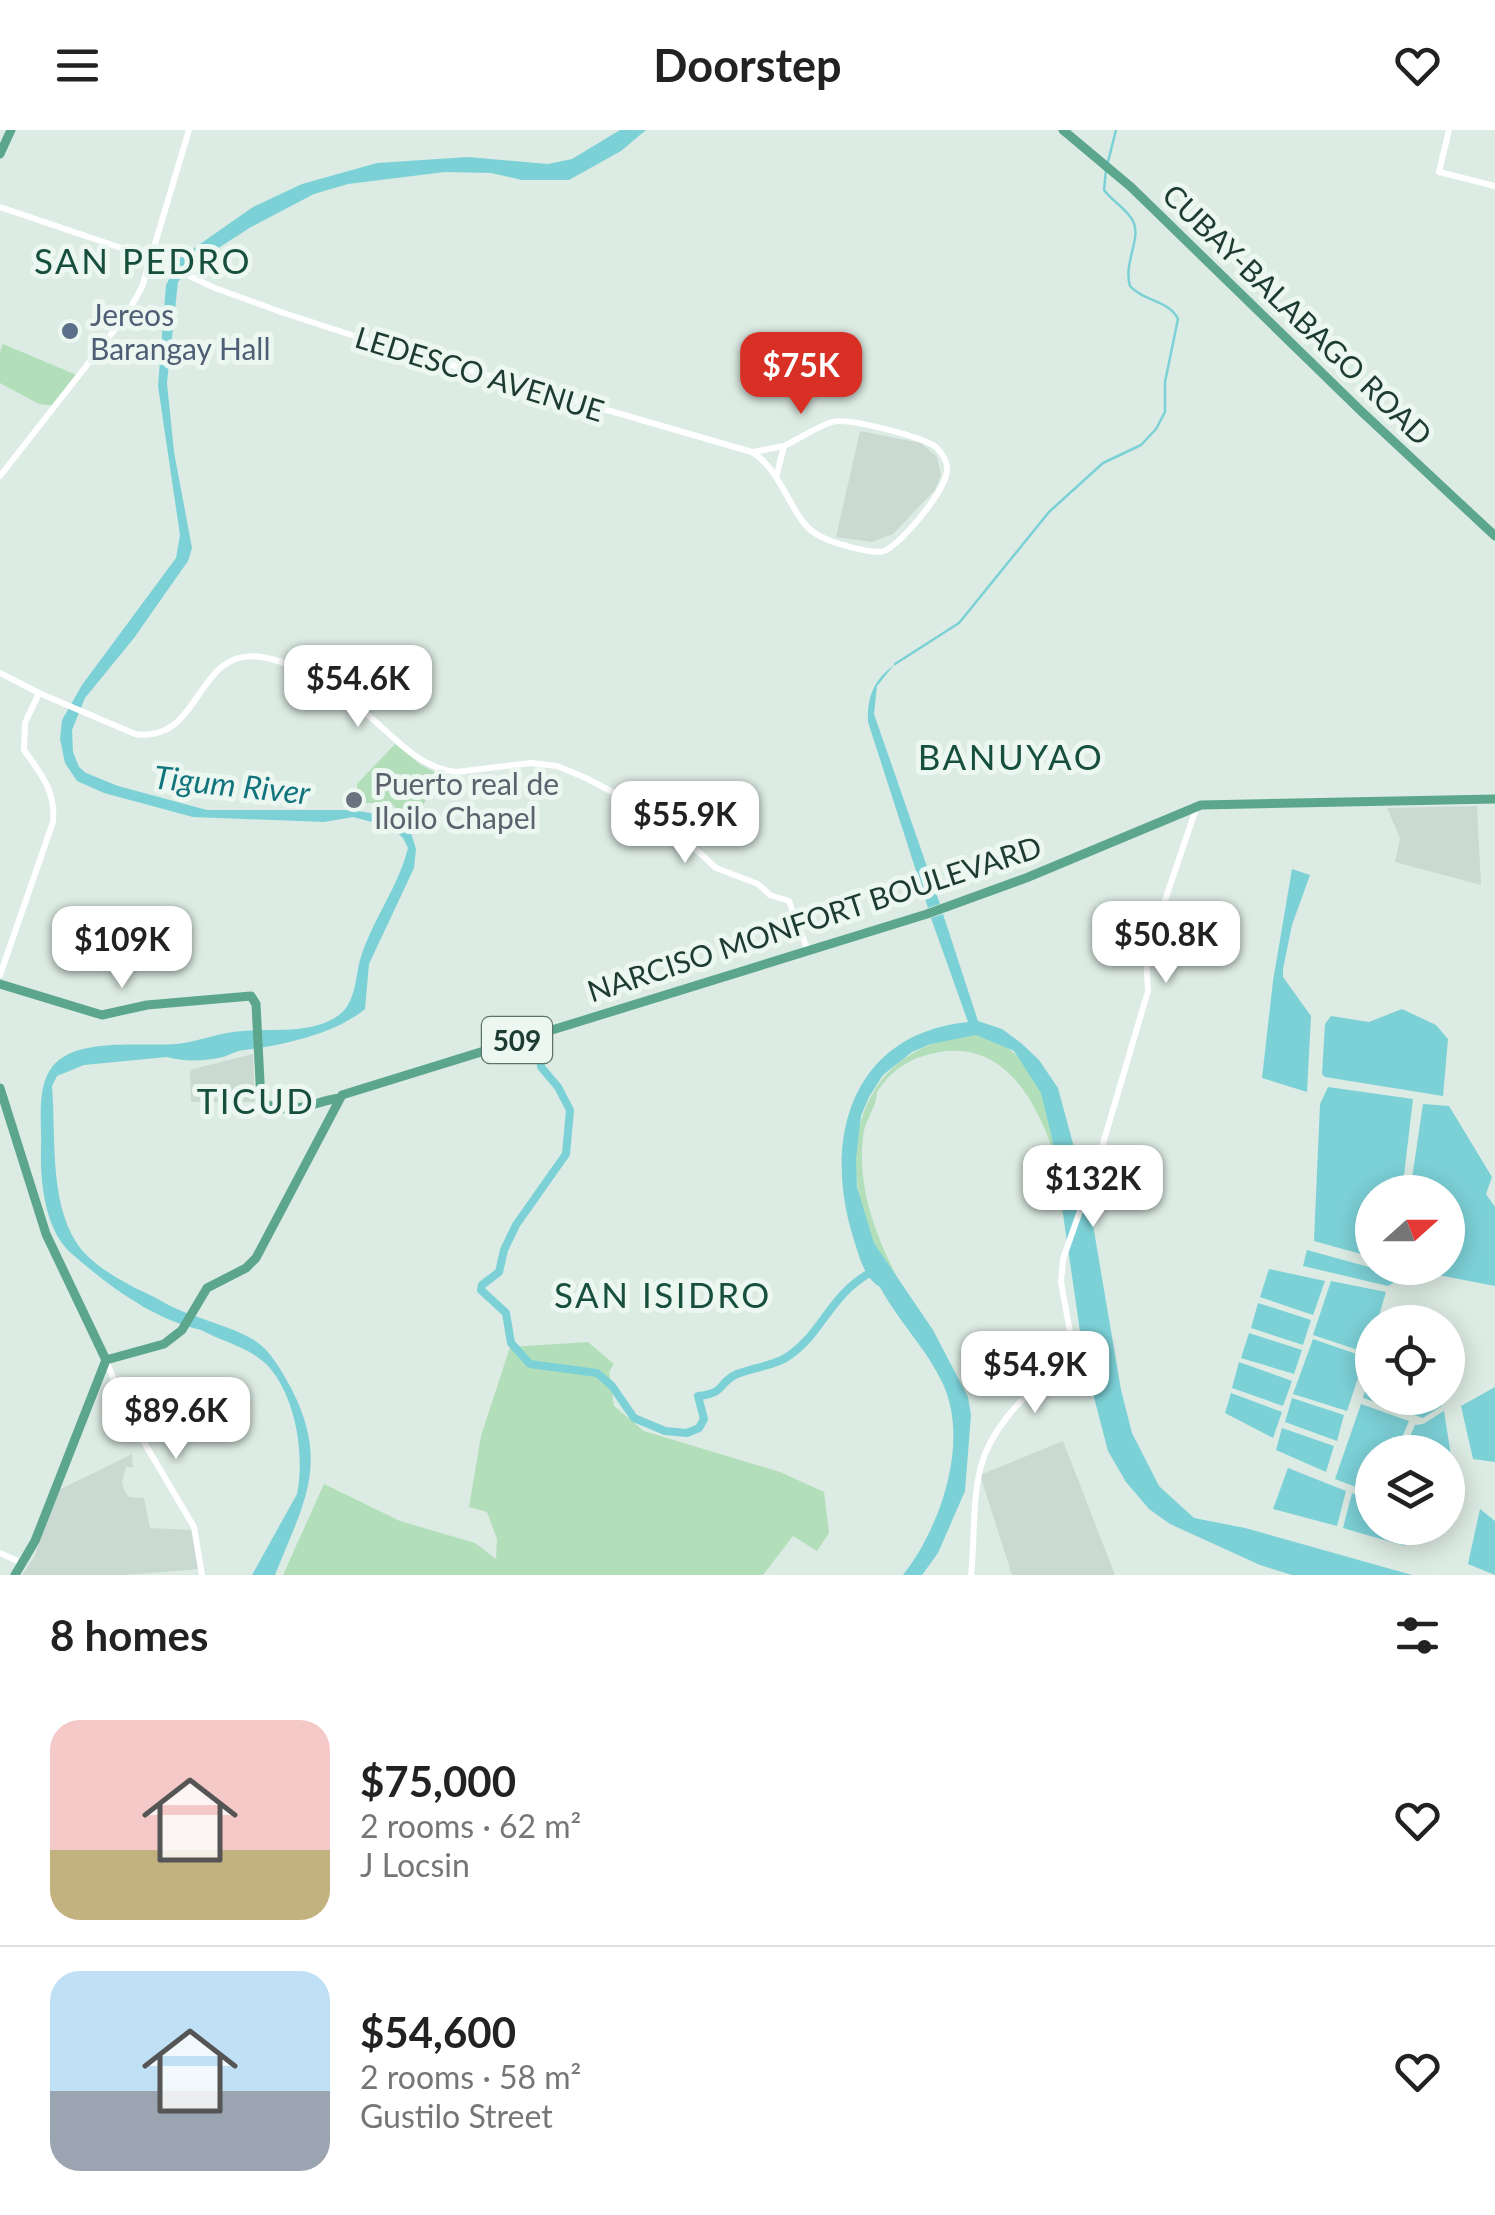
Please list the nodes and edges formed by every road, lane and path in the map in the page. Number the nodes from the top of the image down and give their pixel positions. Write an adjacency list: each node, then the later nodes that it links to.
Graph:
1 (10, 130): 5 (main road)
2 (189, 130): 8 (street)
3 (1062, 130): 13 (main road, CUBAY-BALABAGO ROAD)
4 (1450, 130): 6 (street)
5 (0, 154)
6 (1495, 186)
7 (0, 207): 8 (street, LEDESCO AVENUE)
8 (151, 258): 10 (street, LEDESCO AVENUE); 12 (street)
9 (784, 446): 10 (street); 11 (street); 11 (street)
10 (752, 452): 11 (street)
11 (776, 474)
12 (0, 476)
13 (1495, 536)
14 (0, 673): 15 (street)
15 (39, 694): 18 (street); 19 (street)
16 (1495, 799): 17 (main road, NARCISO MONFORT BOULEVARD / 509)
17 (1197, 806): 18 (main road, NARCISO MONFORT BOULEVARD / 509); 29 (street)
18 (808, 951): 22 (main road, NARCISO MONFORT BOULEVARD / 509)
19 (0, 975)
20 (0, 984): 22 (main road, NARCISO MONFORT BOULEVARD)
21 (0, 1088): 23 (main road)
22 (340, 1098): 23 (main road)
23 (106, 1360): 24 (main road)
24 (106, 1373): 26 (main road); 28 (street)
25 (0, 1553): 26 (street)
26 (24, 1563): 27 (main road)
27 (15, 1575)
28 (202, 1575)
29 (971, 1575)

